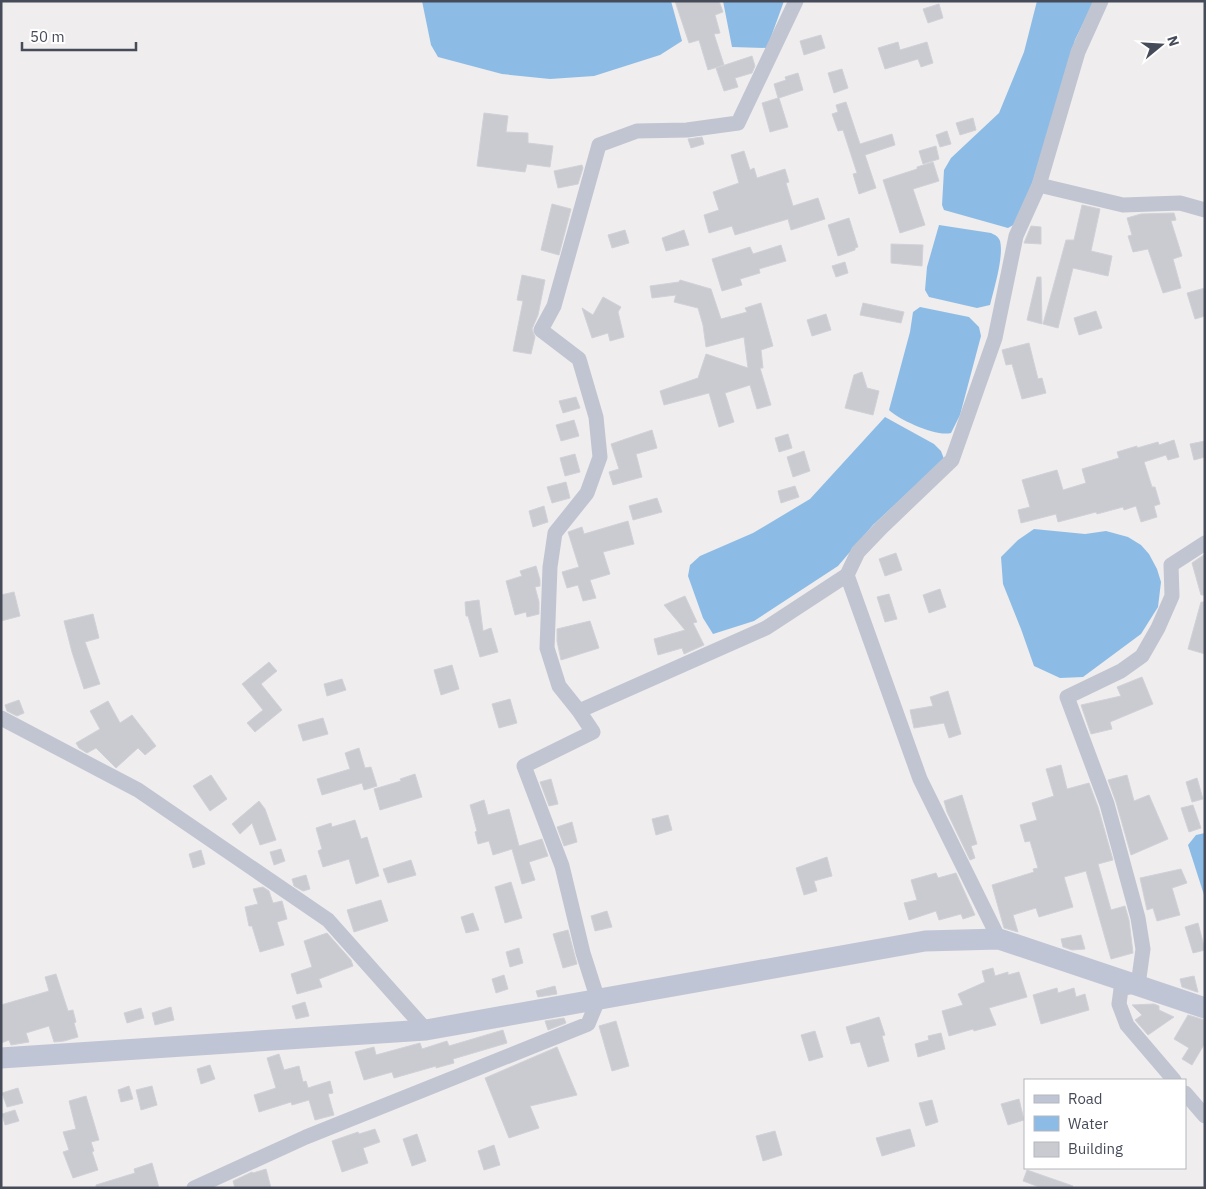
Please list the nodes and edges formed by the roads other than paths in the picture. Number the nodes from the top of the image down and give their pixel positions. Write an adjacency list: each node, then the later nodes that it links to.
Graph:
1 (796, 1): 7 (street)
2 (1101, 1): 3 (street)
3 (1039, 185): 4 (street); 6 (street)
4 (1205, 210)
5 (1205, 543): 10 (street)
6 (847, 575): 7 (street); 9 (street)
7 (579, 711): 11 (street)
8 (1, 718): 13 (street)
9 (999, 939): 10 (main road); 11 (main road)
10 (1138, 985): 12 (main road); 15 (street)
11 (598, 1000): 13 (main road); 18 (street)
12 (1205, 1008)
13 (426, 1030): 14 (main road)
14 (1, 1058)
15 (1173, 1079)
16 (1186, 1094): 17 (street)
17 (1205, 1116)
18 (194, 1188)

